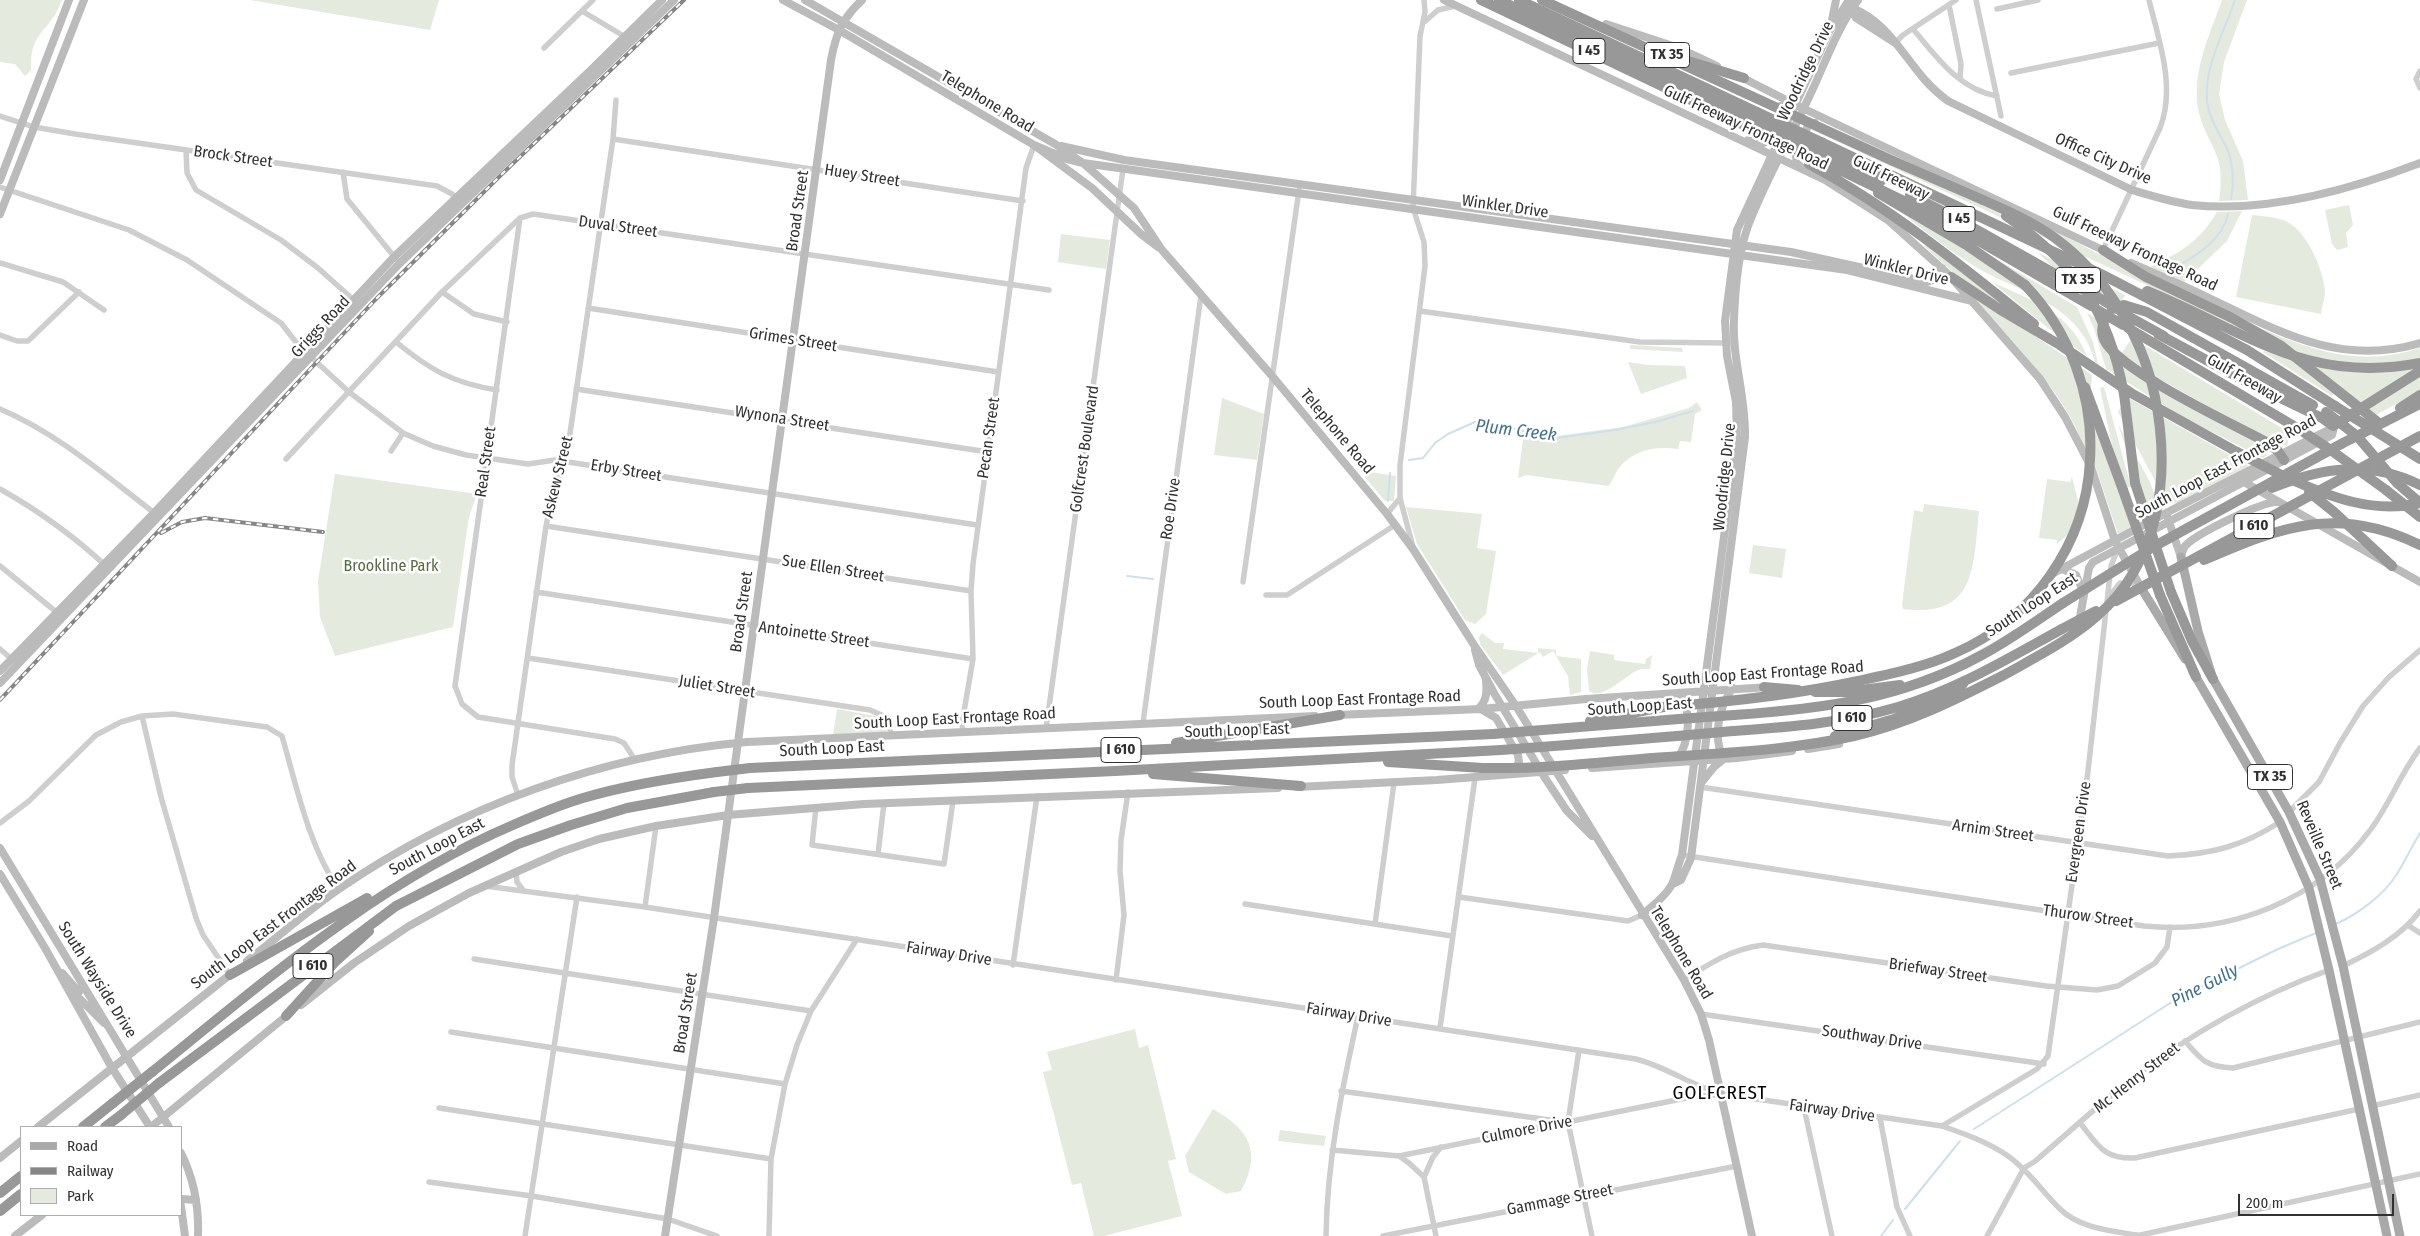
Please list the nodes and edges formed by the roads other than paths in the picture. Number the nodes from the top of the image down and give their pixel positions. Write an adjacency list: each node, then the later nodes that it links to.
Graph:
1 (69, 0): 49 (main road)
2 (84, 0): 51 (main road)
3 (593, 0): 26 (street)
4 (662, 0): 33 (main road, Griggs Road)
5 (674, 0): 33 (main road, Griggs Road)
6 (783, 0): 30 (main road, Telephone Road)
7 (805, 0): 27 (main road, Telephone Road)
8 (862, 0): 27 (main road, Broad Street)
9 (1424, 0): 28 (street)
10 (1444, 0): 24 (main road, Gulf Freeway Frontage Road)
11 (1480, 0): 48 (highway, Gulf Freeway / I 45)
12 (1500, 0): 48 (highway, Gulf Freeway / I 45)
13 (1519, 0): 32 (highway, Gulf Freeway / I 45)
14 (1542, 0): 80 (highway, TX 35, bridge)
15 (1551, 0): 39 (main road, Gulf Freeway Frontage Road)
16 (1836, 0): 31 (main road)
17 (1858, 0): 22 (main road, Woodridge Drive)
18 (1956, 0): 23 (street)
19 (1976, 0): 43 (street)
20 (2038, 0): 25 (street)
21 (2149, 0): 34 (street)
22 (1848, 3): 31 (main road, Woodridge Drive); 35 (main road, Office City Drive); 45 (main road, Woodridge Drive)
23 (1948, 5): 29 (street); 40 (street)
24 (1457, 6): 28 (street); 50 (main road, Gulf Freeway Frontage Road)
25 (1997, 9)
26 (582, 11): 33 (street); 36 (street)
27 (843, 22): 30 (main road, Broad Street); 54 (main road, Telephone Road)
28 (1421, 27): 79 (street)
29 (1913, 29): 35 (street); 40 (street)
30 (839, 30): 55 (main road, Telephone Road); 64 (main road, Broad Street)
31 (1830, 30): 45 (main road, Woodridge Drive)
32 (1583, 31): 39 (highway); 48 (highway, Gulf Freeway / I 45)
33 (629, 39): 78 (main road, Griggs Road)
34 (2159, 43): 38 (street); 75 (street)
35 (1895, 44): 75 (main road, Office City Drive)
36 (544, 48)
37 (2420, 71): 41 (street)
38 (2011, 73)
39 (1744, 78): 42 (main road, Gulf Freeway Frontage Road)
40 (1960, 79): 43 (street)
41 (2420, 88)
42 (1764, 89): 45 (main road, Gulf Freeway Frontage Road); 50 (main road)
43 (1997, 96): 47 (street)
44 (616, 100): 53 (street, Askew Street)
45 (1800, 107): 52 (main road, Gulf Freeway Frontage Road); 57 (main road, Woodridge Drive); 59 (main road, Woodridge Drive)
46 (0, 116): 49 (street, Brock Street)
47 (2001, 116)
48 (1753, 120): 58 (highway, Gulf Freeway / I 45, bridge); 58 (highway, Gulf Freeway / I 45, bridge)
49 (22, 123): 51 (street, Brock Street); 70 (main road)
50 (1709, 126): 57 (main road, Gulf Freeway Frontage Road)
51 (34, 127): 56 (street, Brock Street); 74 (main road)
52 (1850, 131): 58 (main road); 98 (main road, Gulf Freeway Frontage Road)
53 (613, 139): 64 (street, Huey Street); 89 (street, Askew Street)
54 (1055, 144): 60 (main road, Winkler Drive); 61 (main road, Telephone Road)
55 (1034, 145): 61 (main road, Winkler Drive); 81 (street, Pecan Street); 83 (main road, Telephone Road)
56 (186, 150): 67 (street, Brock Street); 113 (street)
57 (1771, 156): 59 (main road, Gulf Freeway Frontage Road); 96 (main road, Woodridge Drive)
58 (1813, 157): 59 (main road, Gulf Freeway Frontage Road); 66 (highway, Gulf Freeway / I 45); 104 (main road, Gulf Freeway Frontage Road); 105 (highway, Gulf Freeway / I 45); 118 (highway, Gulf Freeway / I 45, bridge); 124 (highway)
59 (1778, 159): 96 (main road, Woodridge Drive)
60 (1124, 160): 63 (main road, Winkler Drive); 65 (main road)
61 (1083, 163): 65 (main road, Winkler Drive); 77 (main road, Telephone Road)
62 (2420, 163): 75 (main road, Office City Drive)
63 (1181, 168): 68 (main road, Winkler Drive); 69 (main road)
64 (817, 169): 81 (street, Huey Street); 99 (main road, Broad Street)
65 (1123, 169): 69 (main road, Winkler Drive); 77 (street, Golfcrest Boulevard)
66 (1843, 171): 129 (highway, TX 35, bridge); 168 (highway, Gulf Freeway / I 45, bridge)
67 (343, 172): 78 (street, Brock Street); 101 (street)
68 (1237, 175): 71 (main road, Winkler Drive); 72 (main road)
69 (1180, 176): 72 (main road, Winkler Drive)
70 (0, 180)
71 (1300, 183): 76 (street); 79 (main road, Winkler Drive)
72 (1235, 184): 76 (main road, Winkler Drive)
73 (0, 187): 74 (street, Erby Street)
74 (9, 190): 85 (main road); 125 (street, Erby Street)
75 (2132, 190): 98 (street)
76 (1299, 192): 82 (main road, Winkler Drive); 130 (street)
77 (1120, 194): 83 (street, Golfcrest Boulevard); 97 (main road, Telephone Road)
78 (459, 200): 101 (main road, Griggs Road); 103 (main road, Griggs Road)
79 (1413, 200): 82 (street); 84 (main road, Winkler Drive)
80 (1983, 200): 201 (highway, TX 35, bridge); 227 (highway, bridge)
81 (1023, 201): 107 (street, Pecan Street)
82 (1413, 208): 87 (main road, Winkler Drive); 116 (street)
83 (1117, 210): 97 (main road, Telephone Road); 218 (street, Golfcrest Boulevard)
84 (1509, 213): 87 (main road); 88 (main road, Winkler Drive)
85 (0, 214)
86 (520, 218): 89 (street, Duval Street); 110 (street); 117 (street, Real Street)
87 (1508, 221): 90 (main road, Winkler Drive)
88 (1577, 222): 90 (main road); 91 (main road, Winkler Drive)
89 (600, 224): 99 (street, Duval Street); 114 (street, Askew Street)
90 (1575, 231): 93 (main road, Winkler Drive)
91 (1641, 231): 92 (main road, Winkler Drive); 93 (main road)
92 (1655, 233): 94 (main road, Winkler Drive); 95 (main road)
93 (1616, 236): 95 (main road, Winkler Drive)
94 (1676, 240): 95 (main road, Winkler Drive); 96 (main road, Winkler Drive); 100 (main road, Winkler Drive)
95 (1654, 241)
96 (1738, 245): 100 (main road, Woodridge Drive); 104 (main road, Winkler Drive)
97 (1162, 250): 111 (main road, Telephone Road)
98 (2103, 250): 123 (main road, Gulf Freeway Frontage Road); 140 (highway, bridge)
99 (806, 254): 107 (street, Duval Street); 120 (main road, Broad Street)
100 (1737, 254): 112 (main road, Winkler Drive); 122 (main road, Woodridge Drive); 153 (main road, Woodridge Drive)
101 (394, 257): 103 (street); 113 (main road, Griggs Road)
102 (0, 263): 109 (street)
103 (400, 263): 113 (main road, Griggs Road)
104 (1942, 268): 106 (main road, Gulf Freeway Frontage Road)
105 (2103, 275): 126 (highway); 140 (highway, Gulf Freeway / I 45, bridge)
106 (1951, 277): 112 (main road, Gulf Freeway Frontage Road); 124 (highway)
107 (1011, 285): 108 (street, Duval Street); 128 (street, Pecan Street)
108 (1049, 290)
109 (79, 292): 115 (street); 119 (street)
110 (442, 292): 117 (street); 121 (street)
111 (1201, 295): 130 (main road, Telephone Road); 216 (street, Roe Drive)
112 (1972, 301): 172 (main road, Gulf Freeway Frontage Road)
113 (356, 303): 125 (main road, Griggs Road)
114 (588, 308): 120 (street, Grimes Street); 131 (street, Askew Street)
115 (104, 310)
116 (1420, 311): 122 (street); 161 (street)
117 (506, 322): 132 (street, Real Street)
118 (2158, 334): 136 (highway, Gulf Freeway / I 45); 139 (highway)
119 (0, 335)
120 (793, 339): 128 (street, Grimes Street); 138 (main road, Broad Street)
121 (396, 342): 132 (street); 133 (street)
122 (1728, 343): 152 (main road, Woodridge Drive)
123 (2420, 343)
124 (2060, 345): 156 (highway, bridge)
125 (308, 354): 133 (street, Erby Street); 166 (main road, Griggs Road)
126 (2420, 363)
127 (2420, 371): 139 (highway)
128 (998, 372): 146 (street, Pecan Street)
129 (2079, 372): 200 (highway, TX 35, bridge); 219 (highway, bridge)
130 (1273, 377): 165 (main road, Telephone Road); 182 (street)
131 (576, 388): 138 (street, Wynona Street); 151 (street, Askew Street)
132 (496, 390): 150 (street, Real Street)
133 (349, 392): 141 (street, Erby Street); 149 (street)
134 (2420, 394): 143 (highway, bridge)
135 (2420, 404): 143 (highway, South Loop East / I 610, bridge)
136 (2313, 405): 147 (highway); 163 (highway, Gulf Freeway / I 45, bridge)
137 (0, 409): 166 (street)
138 (783, 419): 146 (street, Wynona Street); 160 (main road, Broad Street)
139 (2333, 426): 147 (main road, South Loop East Frontage Road)
140 (2376, 427): 148 (highway)
141 (403, 433): 145 (street); 150 (street, Erby Street)
142 (2420, 436): 154 (highway, South Loop East / I 610, bridge)
143 (2343, 443): 164 (highway, South Loop East / I 610, bridge)
144 (2420, 443): 154 (highway, bridge)
145 (392, 451)
146 (988, 452): 169 (street, Pecan Street)
147 (2282, 457): 155 (main road, South Loop East Frontage Road); 157 (main road, South Loop East Frontage Road)
148 (2417, 457)
149 (286, 459)
150 (487, 459): 151 (street, Erby Street); 217 (street, Real Street)
151 (564, 461): 160 (street, Erby Street); 171 (street, Askew Street)
152 (1733, 463): 153 (main road); 208 (main road, Woodridge Drive)
153 (1742, 464): 207 (main road, Woodridge Drive)
154 (2367, 464): 184 (highway, South Loop East / I 610, bridge)
155 (2246, 472): 157 (main road); 167 (main road, South Loop East Frontage Road)
156 (2287, 478): 163 (highway); 179 (highway)
157 (2244, 482): 162 (main road); 167 (main road, South Loop East Frontage Road)
158 (2420, 485): 164 (highway, bridge)
159 (0, 489): 177 (street)
160 (772, 493): 169 (street, Erby Street); 176 (main road, Broad Street)
161 (1400, 498): 165 (street); 174 (street)
162 (2280, 502): 175 (main road); 179 (main road)
163 (2420, 503)
164 (2227, 507): 203 (highway, South Loop East / I 610, bridge)
165 (1387, 514): 170 (main road, Telephone Road)
166 (157, 515): 177 (main road, Griggs Road); 181 (main road, Griggs Road)
167 (2167, 516): 172 (main road, South Loop East Frontage Road); 175 (main road, Reveille Street)
168 (2420, 517)
169 (977, 525): 185 (street, Pecan Street)
170 (1395, 525): 174 (main road, Telephone Road); 188 (street)
171 (546, 526): 176 (street, Sue Ellen Street); 186 (street, Askew Street)
172 (2116, 544): 180 (main road, South Loop East Frontage Road); 184 (main road, Reveille Street); 187 (main road, South Loop East Frontage Road); 189 (street, Evergreen Drive)
173 (2420, 545): 184 (highway, bridge)
174 (1413, 549): 192 (main road, Telephone Road)
175 (2181, 557): 201 (main road, Reveille Street)
176 (763, 558): 185 (street, Sue Ellen Street); 191 (main road, Broad Street)
177 (103, 564): 181 (street); 190 (main road, Griggs Road)
178 (0, 566): 190 (street)
179 (2392, 566): 183 (main road)
180 (2060, 568): 187 (main road); 205 (main road, South Loop East Frontage Road)
181 (110, 570): 190 (main road, Griggs Road)
182 (1243, 582)
183 (2420, 582)
184 (2142, 589): 189 (street); 200 (main road, Reveille Street); 202 (highway, South Loop East / I 610, bridge)
185 (971, 591): 196 (street, Pecan Street)
186 (536, 592): 191 (street, Antoinette Street); 195 (street, Askew Street)
187 (2083, 593): 226 (main road, South Loop East Frontage Road)
188 (1266, 595)
189 (2108, 599): 255 (street, Evergreen Drive)
190 (60, 615): 197 (main road, Griggs Road)
191 (754, 626): 196 (street, Antoinette Street); 209 (main road, Broad Street)
192 (1474, 645): 199 (main road, Telephone Road); 211 (main road, Telephone Road)
193 (0, 650): 197 (street)
194 (2420, 650): 249 (street)
195 (528, 658): 209 (street, Juliet Street); 217 (street, Askew Street)
196 (973, 659): 220 (street, Pecan Street)
197 (14, 662): 198 (main road, Griggs Road); 204 (main road, Griggs Road)
198 (0, 671)
199 (1485, 677): 212 (main road, Telephone Road); 213 (main road)
200 (2196, 677): 229 (main road, Reveille Street / TX 35)
201 (2214, 679): 224 (main road, Reveille Street / TX 35)
202 (1965, 681): 226 (highway); 227 (highway, South Loop East / I 610, bridge)
203 (1923, 682): 205 (highway); 219 (highway, South Loop East / I 610, bridge)
204 (0, 683)
205 (1764, 687): 206 (main road, South Loop East Frontage Road)
206 (1733, 688): 207 (main road, South Loop East Frontage Road); 228 (main road)
207 (1714, 689): 208 (main road, South Loop East Frontage Road); 232 (main road, Woodridge Drive)
208 (1704, 690): 210 (main road, South Loop East Frontage Road); 231 (main road, Woodridge Drive)
209 (744, 691): 221 (street, Juliet Street); 222 (main road, Broad Street)
210 (1679, 693): 211 (main road, South Loop East Frontage Road); 233 (main road)
211 (1516, 706): 212 (main road, South Loop East Frontage Road); 235 (main road, Telephone Road)
212 (1502, 707): 213 (main road, South Loop East Frontage Road); 236 (main road, Telephone Road)
213 (1479, 709): 214 (main road, South Loop East Frontage Road); 237 (main road)
214 (1340, 714): 216 (main road, South Loop East Frontage Road); 225 (highway)
215 (142, 716): 252 (street); 267 (street); 289 (street)
216 (1143, 723): 218 (main road, South Loop East Frontage Road)
217 (518, 725): 230 (street); 244 (street, Askew Street)
218 (1046, 729): 220 (main road, South Loop East Frontage Road)
219 (1555, 729): 225 (highway, South Loop East / I 610, bridge)
220 (963, 733): 221 (main road, South Loop East Frontage Road)
221 (892, 736): 222 (main road, South Loop East Frontage Road)
222 (738, 743): 230 (main road, South Loop East Frontage Road); 250 (main road, Broad Street)
223 (2420, 748): 263 (street, Thurow Street)
224 (2253, 749): 229 (main road); 249 (main road, Reveille Street / TX 35)
225 (1146, 750): 262 (highway, South Loop East / I 610, bridge)
226 (1779, 753): 228 (main road, South Loop East Frontage Road)
227 (1350, 759): 234 (highway, South Loop East / I 610)
228 (1724, 759): 232 (main road, South Loop East Frontage Road); 241 (main road)
229 (2244, 759): 251 (main road, Reveille Street / TX 35)
230 (635, 760): 244 (main road, South Loop East Frontage Road)
231 (1693, 761): 232 (main road, South Loop East Frontage Road); 233 (main road, South Loop East Frontage Road); 239 (main road, Woodridge Drive)
232 (1703, 761): 241 (main road, Woodridge Drive)
233 (1675, 762): 235 (main road, South Loop East Frontage Road); 239 (main road)
234 (1115, 771): 242 (highway); 272 (highway, South Loop East / I 610, bridge)
235 (1556, 771): 236 (main road, South Loop East Frontage Road); 254 (main road, Telephone Road)
236 (1542, 772): 237 (main road, South Loop East Frontage Road); 254 (main road, Telephone Road)
237 (1511, 774): 238 (main road, South Loop East Frontage Road)
238 (1475, 778): 240 (main road, South Loop East Frontage Road); 269 (street)
239 (1692, 780): 258 (main road, Woodridge Drive)
240 (1394, 783): 242 (main road, South Loop East Frontage Road); 278 (street)
241 (1700, 785): 255 (street, Arnim Street); 259 (main road, Woodridge Drive)
242 (1300, 786): 243 (main road, South Loop East Frontage Road)
243 (1128, 792): 245 (main road, South Loop East Frontage Road); 290 (street)
244 (518, 794): 267 (main road, South Loop East Frontage Road)
245 (1037, 796): 246 (main road, South Loop East Frontage Road); 285 (street)
246 (952, 801): 247 (main road, South Loop East Frontage Road); 257 (street)
247 (884, 804): 248 (main road, South Loop East Frontage Road); 257 (street)
248 (816, 807): 250 (main road, South Loop East Frontage Road); 257 (street)
249 (2289, 812): 263 (main road, Reveille Street / TX 35)
250 (728, 815): 253 (main road, South Loop East Frontage Road); 277 (main road, Broad Street)
251 (2280, 822): 255 (street, Arnim Street); 266 (main road, Reveille Street / TX 35)
252 (0, 823)
253 (656, 826): 260 (main road, South Loop East Frontage Road); 273 (street)
254 (1597, 840): 276 (main road, Telephone Road)
255 (2077, 843): 275 (street, Evergreen Drive)
256 (0, 848): 293 (main road, South Wayside Drive)
257 (878, 854)
258 (1682, 856): 259 (street, Thurow Street); 264 (main road, Woodridge Drive)
259 (1691, 858): 264 (main road, Woodridge Drive); 275 (street, Thurow Street)
260 (516, 871): 265 (main road, South Loop East Frontage Road); 268 (street)
261 (0, 874): 293 (main road, South Wayside Drive)
262 (415, 874): 289 (highway); 326 (highway, South Loop East / I 610, bridge)
263 (2320, 879): 266 (street, Thurow Street); 286 (main road, Reveille Street / TX 35)
264 (1673, 884): 276 (main road, Woodridge Drive)
265 (485, 886): 268 (street, Fairway Drive); 297 (main road, South Loop East Frontage Road)
266 (2309, 888): 280 (street, Thurow Street); 287 (main road, Reveille Street / TX 35)
267 (338, 889): 289 (main road, South Loop East Frontage Road)
268 (523, 890): 270 (street, Fairway Drive)
269 (1459, 897): 276 (street); 282 (street)
270 (577, 898): 273 (street, Fairway Drive); 288 (street)
271 (1245, 904): 278 (street)
272 (396, 906): 297 (highway); 327 (highway, South Loop East / I 610, bridge)
273 (645, 907): 277 (street, Fairway Drive)
274 (2420, 911): 279 (street)
275 (2067, 914): 280 (street, Thurow Street); 292 (street, Evergreen Drive)
276 (1642, 915): 291 (main road, Telephone Road)
277 (714, 918): 283 (street, Fairway Drive); 294 (main road, Broad Street)
278 (1374, 924): 282 (street)
279 (2409, 926): 281 (street); 286 (street)
280 (2170, 928): 292 (street, Briefway Street)
281 (2420, 932)
282 (1452, 936): 300 (street)
283 (857, 940): 285 (street, Fairway Drive); 295 (street)
284 (474, 959): 288 (street)
285 (1013, 965): 290 (street, Fairway Drive)
286 (2343, 966): 303 (main road, Reveille Street / TX 35)
287 (2330, 970): 304 (main road, Reveille Street / TX 35); 305 (street, Mc Henry Street)
288 (565, 972): 294 (street); 306 (street)
289 (230, 975): 308 (main road, South Loop East Frontage Road)
290 (1116, 980): 298 (street, Fairway Drive)
291 (1684, 980): 292 (street, Briefway Street); 296 (main road, Telephone Road)
292 (2058, 986): 309 (street, Evergreen Drive)
293 (78, 993): 301 (main road); 301 (main road, South Wayside Drive); 310 (main road, South Wayside Drive)
294 (702, 993): 295 (street); 311 (main road, Broad Street)
295 (812, 1011): 312 (street)
296 (1701, 1014): 309 (street, Southway Drive); 314 (main road, Telephone Road)
297 (286, 1016): 320 (main road, South Loop East Frontage Road)
298 (1358, 1016): 300 (street, Fairway Drive); 313 (street)
299 (2420, 1022): 303 (street)
300 (1440, 1028): 307 (street, Fairway Drive)
301 (112, 1032): 308 (main road, South Wayside Drive)
302 (451, 1032): 306 (street)
303 (2358, 1036): 304 (street); 316 (main road, Reveille Street / TX 35)
304 (2344, 1039): 305 (street); 319 (main road, Reveille Street / TX 35)
305 (2185, 1041): 324 (street, Mc Henry Street)
306 (555, 1049): 311 (street); 323 (street)
307 (1579, 1050): 314 (street, Fairway Drive); 322 (street)
308 (127, 1056): 310 (main road, South Loop East Frontage Road); 320 (main road, South Wayside Drive)
309 (2044, 1064): 331 (street)
310 (112, 1068): 325 (main road, South Loop East Frontage Road); 328 (main road, South Wayside Drive)
311 (691, 1068): 312 (street); 333 (main road, Broad Street)
312 (785, 1084): 339 (street)
313 (1341, 1091): 322 (street); 335 (street)
314 (1722, 1094): 318 (street, Fairway Drive); 322 (street, Culmore Drive); 340 (main road, Telephone Road)
315 (2420, 1095): 316 (street)
316 (2372, 1106): 345 (main road, Reveille Street / TX 35)
317 (439, 1108): 323 (street)
318 (1804, 1108): 321 (street, Fairway Drive); 372 (street)
319 (2359, 1109): 324 (street); 347 (main road, Reveille Street / TX 35)
320 (164, 1117): 329 (main road, South Loop East Frontage Road); 330 (main road, South Wayside Drive)
321 (1880, 1118): 331 (street, Fairway Drive); 373 (street)
322 (1568, 1122): 334 (street, Culmore Drive); 350 (street)
323 (543, 1123): 333 (street); 351 (street)
324 (2080, 1124): 341 (street, Mc Henry Street)
325 (39, 1126)
326 (84, 1126)
327 (106, 1126)
328 (150, 1126)
329 (152, 1126)
330 (168, 1126)
331 (1942, 1126): 341 (street, Fairway Drive)
332 (20, 1142): 338 (main road)
333 (680, 1144): 339 (street); 357 (main road, Broad Street)
334 (1441, 1147): 337 (street, Culmore Drive); 343 (street)
335 (1332, 1150): 337 (street, Culmore Drive); 367 (street)
336 (182, 1155): 353 (main road)
337 (1398, 1156): 343 (street)
338 (0, 1158)
339 (770, 1159): 366 (street)
340 (1737, 1166): 350 (street, Gammage Street); 371 (main road, Telephone Road)
341 (2024, 1168): 359 (street, Fairway Drive); 374 (street, Mc Henry Street)
342 (2420, 1174): 345 (street, Fairway Drive)
343 (1424, 1176): 358 (street)
344 (20, 1177): 348 (highway)
345 (2388, 1181): 347 (street, Fairway Drive); 376 (main road, Reveille Street / TX 35)
346 (429, 1182): 351 (street)
347 (2376, 1184): 359 (street, Fairway Drive); 375 (main road, Reveille Street / TX 35)
348 (0, 1193)
349 (20, 1195): 354 (highway)
350 (1583, 1195): 358 (street, Gammage Street); 370 (street)
351 (532, 1196): 357 (street); 363 (street)
352 (182, 1199): 353 (main road)
353 (196, 1200): 362 (main road)
354 (0, 1211)
355 (182, 1214): 361 (main road)
356 (41, 1216): 360 (main road)
357 (668, 1219): 364 (main road, Broad Street); 365 (street)
358 (1434, 1226): 368 (street, Gammage Street); 369 (street)
359 (2136, 1235)
360 (15, 1236)
361 (185, 1236)
362 (198, 1236)
363 (525, 1236)
364 (665, 1236)
365 (717, 1236)
366 (769, 1236)
367 (1326, 1236)
368 (1383, 1236)
369 (1436, 1236)
370 (1592, 1236)
371 (1752, 1236)
372 (1832, 1236)
373 (1910, 1236)
374 (1987, 1236)
375 (2387, 1236)
376 (2400, 1236)

